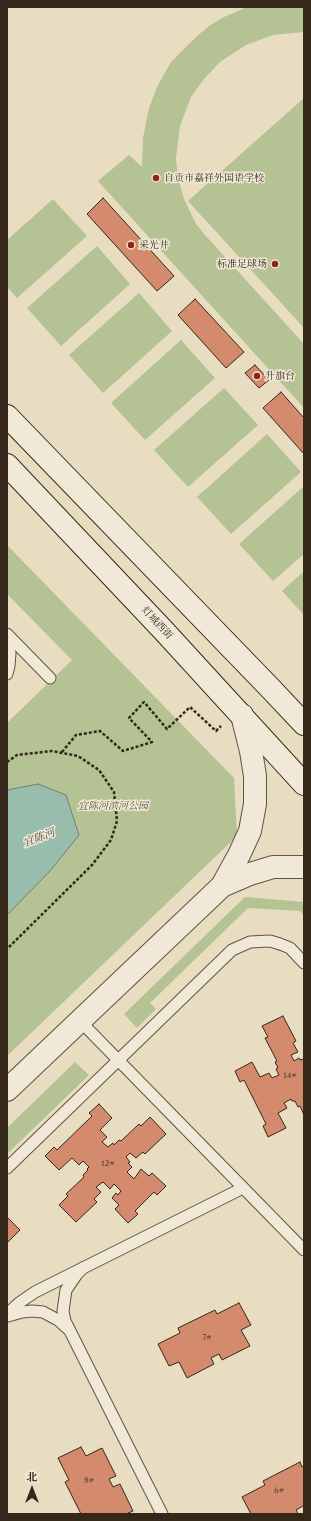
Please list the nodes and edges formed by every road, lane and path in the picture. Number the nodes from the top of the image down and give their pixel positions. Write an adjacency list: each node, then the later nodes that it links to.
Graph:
1 (7, 416): 8 (street)
2 (7, 466): 7 (street, 灯城西街)
3 (7, 634): 6 (lane)
4 (7, 641): 5 (lane)
5 (7, 674)
6 (50, 678)
7 (239, 713): 9 (path); 11 (street, 灯城西街); 13 (street)
8 (304, 724)
9 (62, 752): 10 (path); 14 (path)
10 (7, 762)
11 (304, 784)
12 (304, 867): 13 (street)
13 (222, 886): 16 (street)
14 (7, 949)
15 (304, 963): 17 (lane)
16 (79, 1020): 17 (lane); 18 (street)
17 (118, 1060): 19 (lane); 20 (lane)
18 (7, 1090)
19 (7, 1168)
20 (243, 1188): 21 (lane); 22 (lane)
21 (304, 1250)
22 (84, 1267): 23 (lane); 24 (lane)
23 (7, 1316): 24 (lane)
24 (70, 1331): 25 (lane)
25 (162, 1514)

